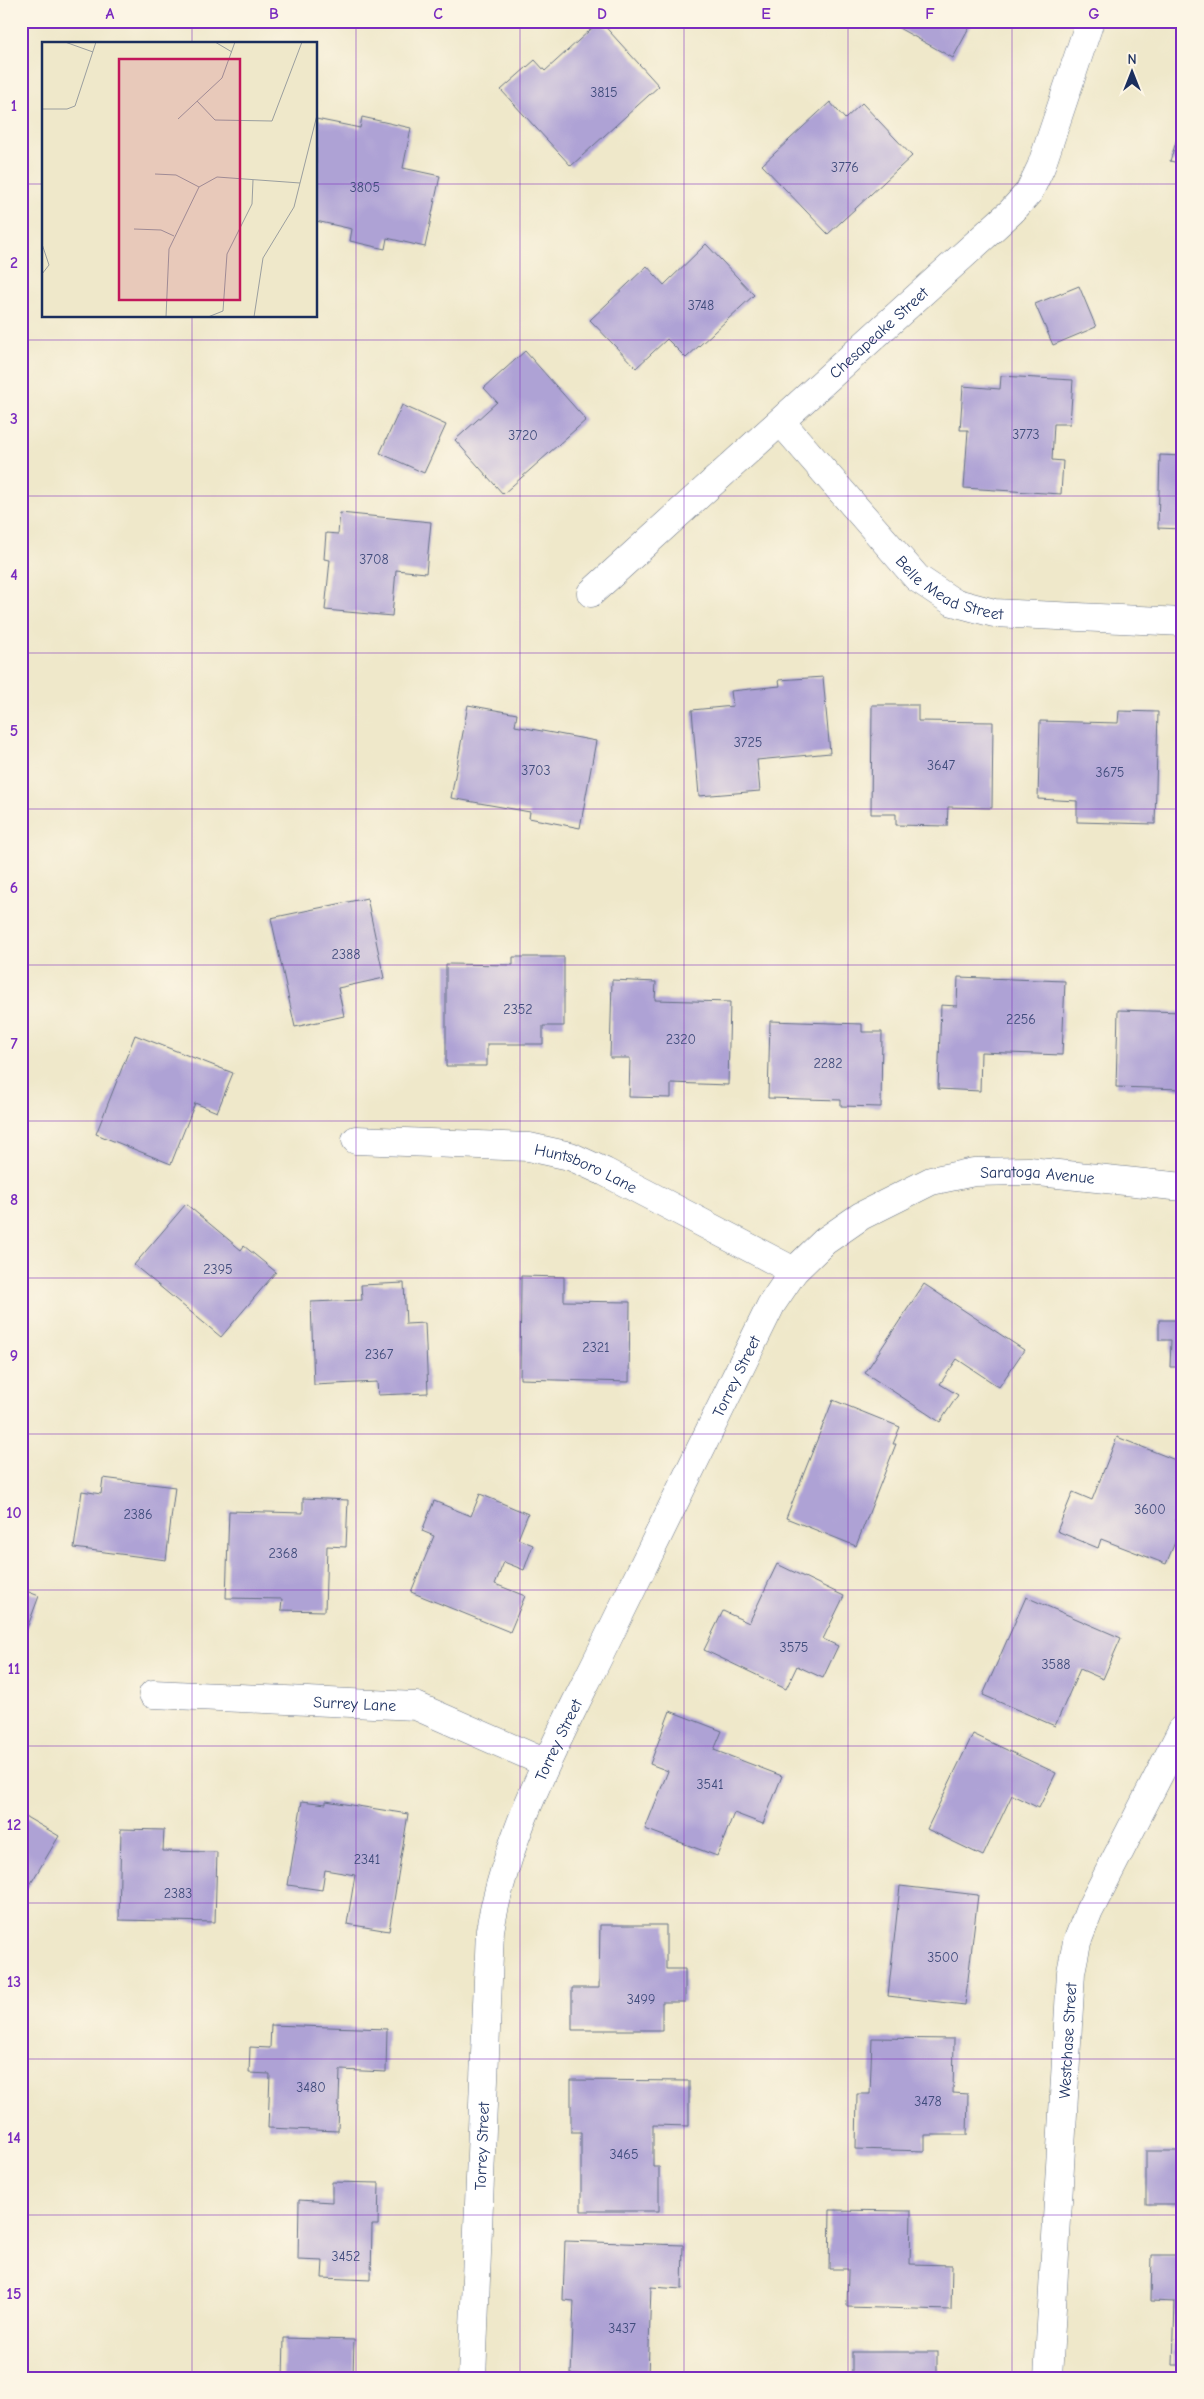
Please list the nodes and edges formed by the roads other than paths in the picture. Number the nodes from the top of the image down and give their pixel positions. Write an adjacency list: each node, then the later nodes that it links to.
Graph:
1 (1090, 21): 2 (street, Chesapeake Street)
2 (781, 422): 3 (street, Chesapeake Street); 4 (street, Belle Mead Street)
3 (591, 593)
4 (1183, 622)
5 (356, 1140): 8 (street, Huntsboro Lane)
6 (1183, 1188): 7 (street, Saratoga Avenue)
7 (896, 1197): 8 (street, Torrey Street)
8 (794, 1271): 11 (street, Torrey Street)
9 (153, 1694): 11 (street, Surrey Lane)
10 (1183, 1728): 13 (street, Westchase Street)
11 (546, 1764): 12 (street, Torrey Street)
12 (472, 2378)
13 (1048, 2378)

